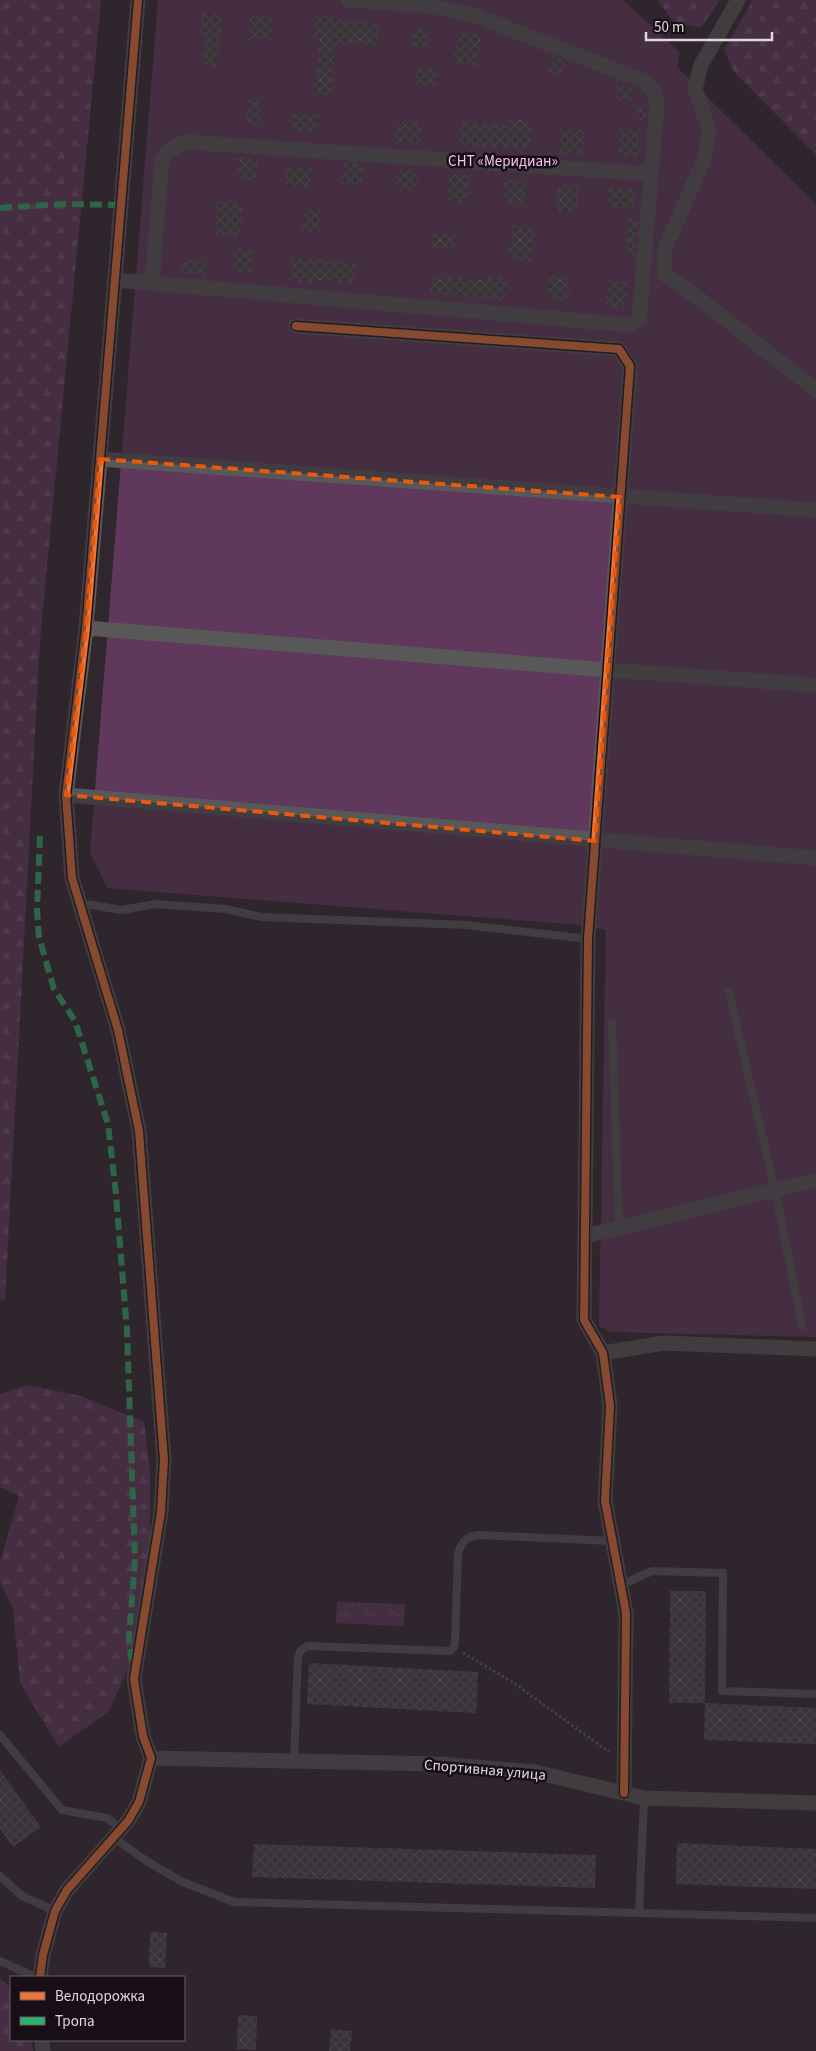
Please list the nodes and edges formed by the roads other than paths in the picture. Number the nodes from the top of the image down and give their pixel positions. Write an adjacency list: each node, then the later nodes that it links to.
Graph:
1 (138, 0): 5 (street)
2 (348, 0): 4 (street)
3 (738, 0): 8 (street)
4 (652, 174): 6 (street); 6 (street)
5 (115, 280): 6 (street); 9 (street)
6 (152, 284)
7 (296, 326): 10 (street)
8 (816, 390)
9 (100, 459): 10 (street); 12 (street)
10 (620, 497): 11 (street); 13 (street)
11 (816, 510)
12 (86, 628): 13 (street); 15 (street)
13 (608, 670): 14 (street); 16 (street)
14 (816, 685)
15 (66, 794): 16 (street); 18 (street)
16 (595, 841): 17 (street); 19 (street)
17 (816, 858)
18 (80, 903): 19 (lane); 33 (street)
19 (588, 939): 25 (street)
20 (729, 992): 23 (lane)
21 (612, 1023): 24 (lane)
22 (816, 1180): 23 (street)
23 (775, 1190): 24 (street); 26 (lane)
24 (619, 1228): 25 (street)
25 (585, 1236): 28 (street)
26 (802, 1326)
27 (816, 1349): 28 (street)
28 (603, 1353): 29 (street)
29 (612, 1541): 30 (street); 34 (lane)
30 (621, 1585): 31 (lane); 35 (street)
31 (816, 1694)
32 (0, 1735): 38 (lane)
33 (151, 1758): 34 (street, Спортивная улица); 38 (street)
34 (294, 1761): 35 (street, Спортивная улица)
35 (624, 1793): 36 (street, Спортивная улица)
36 (644, 1798): 37 (street, Спортивная улица); 41 (lane)
37 (816, 1803)
38 (118, 1834): 40 (street); 41 (lane)
39 (0, 1876): 40 (lane)
40 (55, 1911): 45 (street)
41 (639, 1913): 42 (lane)
42 (816, 1918)
43 (0, 1962): 44 (lane)
44 (33, 1976)
45 (40, 1976)

